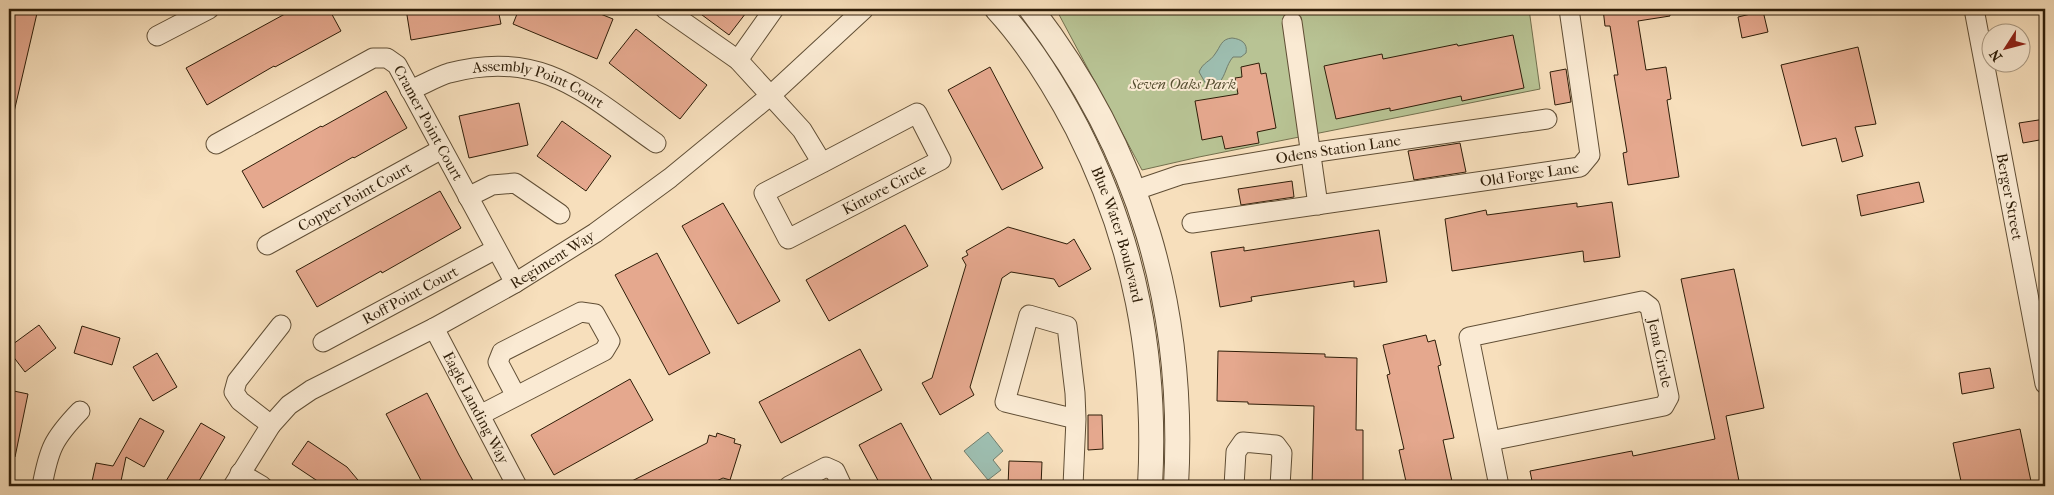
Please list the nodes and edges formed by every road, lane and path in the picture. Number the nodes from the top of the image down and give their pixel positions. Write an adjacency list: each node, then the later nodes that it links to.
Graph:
1 (209, 9): 10 (street)
2 (665, 9): 11 (street)
3 (774, 9): 11 (street)
4 (864, 9): 13 (street, Regiment Way)
5 (997, 9): 45 (street, Blue Water Boulevard)
6 (1031, 9): 20 (street, Blue Water Boulevard)
7 (1569, 9): 22 (street, Old Forge Lane)
8 (1974, 9): 31 (street, Berger Street)
9 (1292, 22): 18 (street)
10 (157, 36)
11 (738, 60): 13 (street)
12 (410, 90): 15 (street, Assembly Point Court); 16 (street, Cramer Point Court); 17 (street, Cramer Point Court)
13 (770, 95): 19 (street); 27 (street, Regiment Way)
14 (1547, 118): 18 (street, Odens Station Lane)
15 (656, 143)
16 (216, 144)
17 (442, 149): 21 (street, Cramer Point Court); 25 (street, Copper Point Court)
18 (1310, 153): 20 (street, Odens Station Lane); 22 (street)
19 (822, 163): 19 (street, Kintore Circle)
20 (1134, 191): 46 (street, Blue Water Boulevard)
21 (468, 197): 23 (street); 26 (street, Cramer Point Court)
22 (1318, 205): 24 (street, Old Forge Lane)
23 (560, 214)
24 (1192, 223)
25 (267, 245)
26 (496, 249): 27 (street, Cramer Point Court); 30 (street, Roff Point Court)
27 (515, 283): 29 (street, Regiment Way)
28 (281, 325): 36 (street)
29 (434, 328): 34 (street, Eagle Landing Way); 36 (street, Regiment Way)
30 (323, 342)
31 (2045, 384)
32 (516, 396): 32 (street); 34 (street)
33 (80, 411): 39 (street)
34 (480, 415): 41 (street, Eagle Landing Way)
35 (1076, 419): 35 (street); 44 (street)
36 (271, 425): 38 (street, Regiment Way)
37 (1490, 441): 37 (street, Jena Circle); 49 (street)
38 (237, 480): 40 (street)
39 (42, 486)
40 (262, 486)
41 (517, 486)
42 (789, 486): 43 (street)
43 (842, 486)
44 (1073, 486)
45 (1150, 486)
46 (1176, 486)
47 (1234, 486): 48 (street)
48 (1280, 486)
49 (1499, 486)

